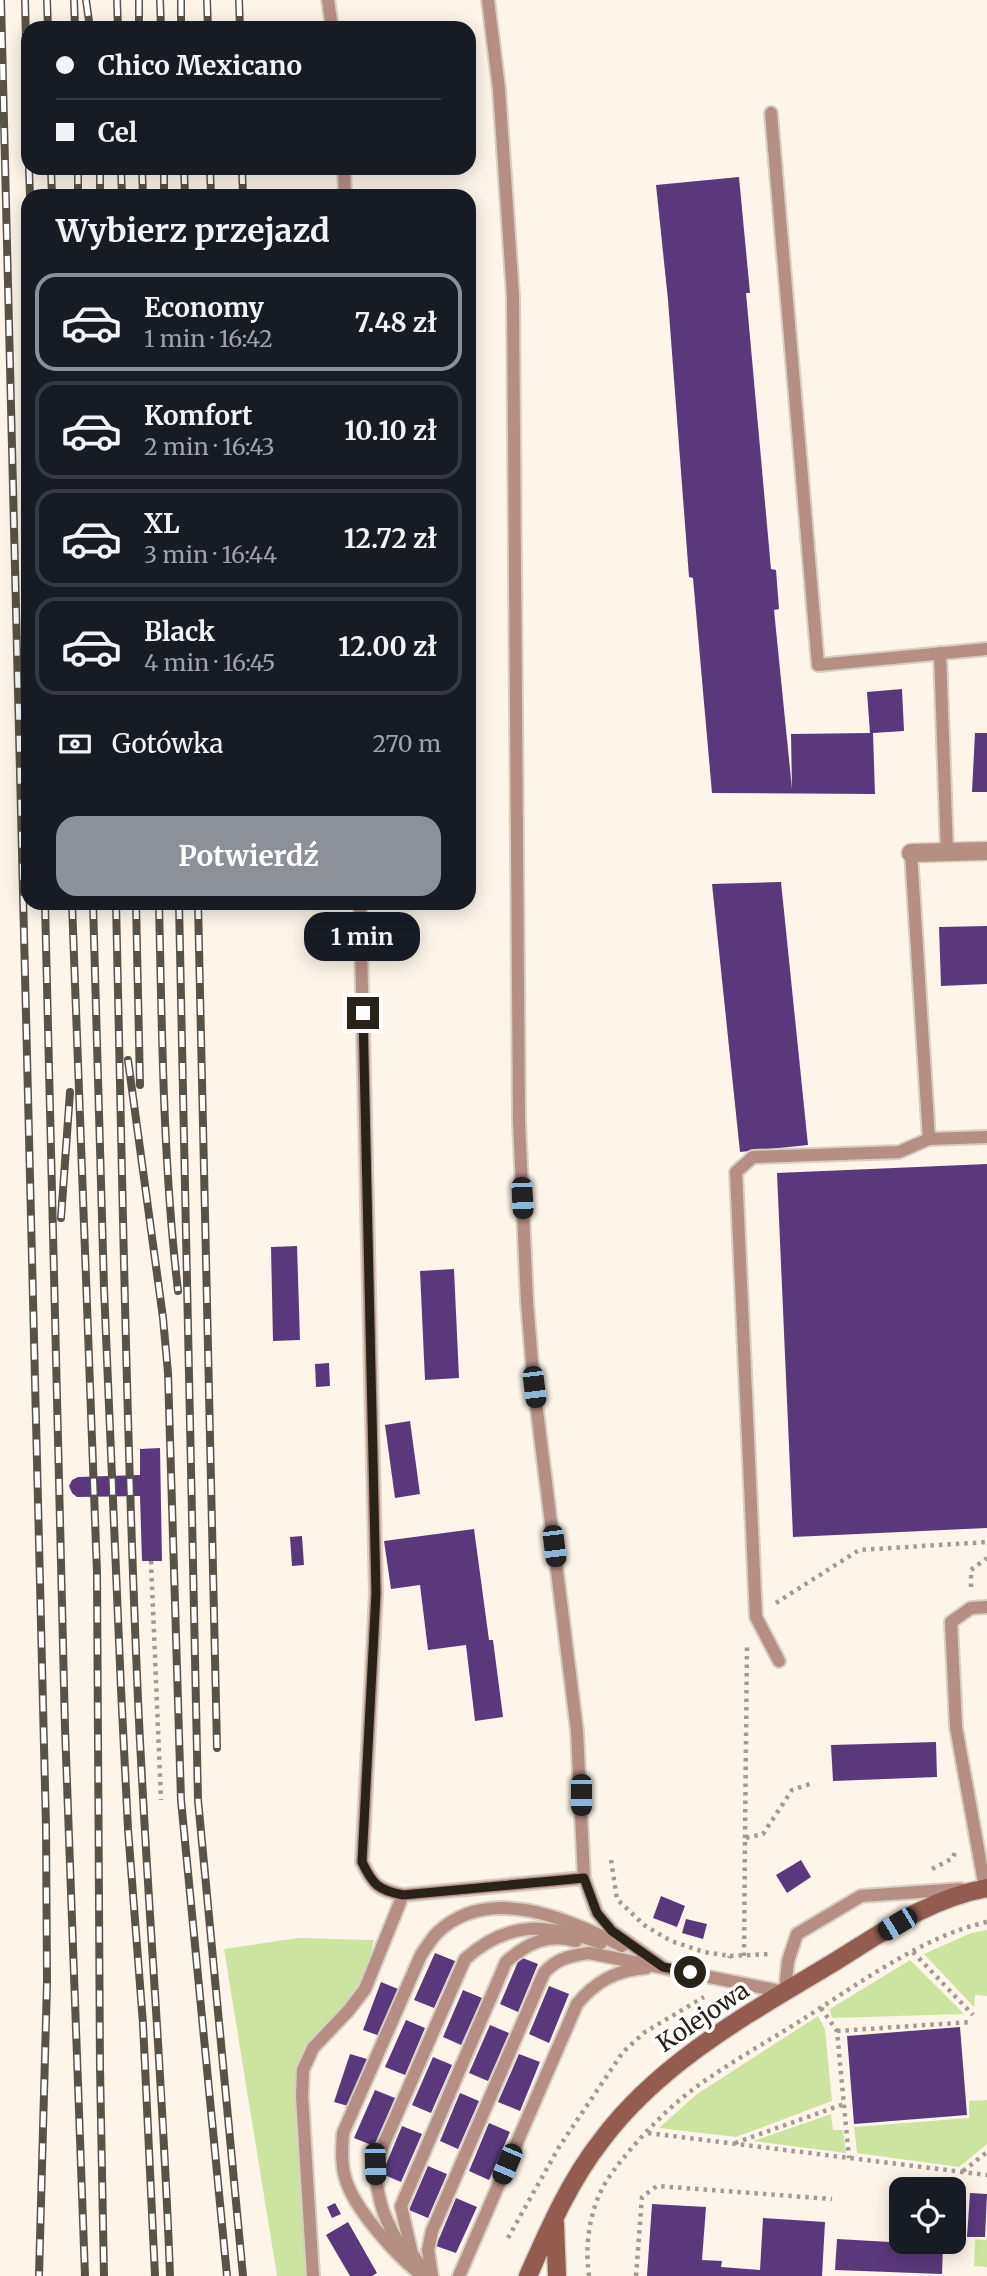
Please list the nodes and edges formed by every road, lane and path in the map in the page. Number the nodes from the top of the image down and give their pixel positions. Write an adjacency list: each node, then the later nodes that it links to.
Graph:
1 (328, 0): 3 (lane)
2 (488, 0): 24 (lane)
3 (330, 21)
4 (771, 113): 6 (lane)
5 (987, 649): 6 (lane)
6 (940, 653): 8 (lane)
7 (987, 851): 8 (street)
8 (947, 852): 9 (street)
9 (911, 853): 12 (lane)
10 (360, 910): 26 (lane)
11 (987, 1137): 12 (lane)
12 (929, 1139): 18 (lane)
13 (987, 1542): 18 (path)
14 (987, 1558): 17 (path)
15 (151, 1561): 21 (path)
16 (987, 1607): 17 (lane)
17 (971, 1608): 25 (lane)
18 (756, 1617): 19 (lane); 22 (path)
19 (779, 1661)
20 (813, 1783): 22 (path)
21 (161, 1800)
22 (745, 1838): 29 (path)
23 (611, 1860): 30 (path)
24 (584, 1878): 26 (lane); 31 (lane)
25 (986, 1888): 32 (main road, Kolejowa); 32 (lane)
26 (403, 1895): 50 (lane)
27 (987, 1922): 28 (path)
28 (913, 1952): 34 (path); 35 (path)
29 (744, 1956)
30 (726, 1962)
31 (663, 1967): 32 (lane); 51 (lane); 51 (lane); 51 (lane); 51 (lane); 52 (lane)
32 (785, 1992): 46 (main road, Kolejowa)
33 (708, 1995): 47 (path)
34 (821, 2008): 37 (path); 39 (path)
35 (973, 2015)
36 (972, 2022): 37 (path)
37 (837, 2031): 38 (path)
38 (844, 2104): 40 (path); 42 (path)
39 (647, 2133): 40 (path); 55 (path)
40 (734, 2143): 42 (path)
41 (987, 2152): 43 (path)
42 (849, 2158): 43 (path)
43 (962, 2172): 44 (path)
44 (987, 2175)
45 (832, 2199): 56 (path)
46 (555, 2216): 53 (main road, Kolejowa); 54 (main road)
47 (515, 2225): 48 (path); 49 (path)
48 (522, 2229)
49 (509, 2238)
50 (313, 2276)
51 (427, 2276)
52 (459, 2276)
53 (528, 2276)
54 (557, 2276)
55 (589, 2276)
56 (636, 2276)

